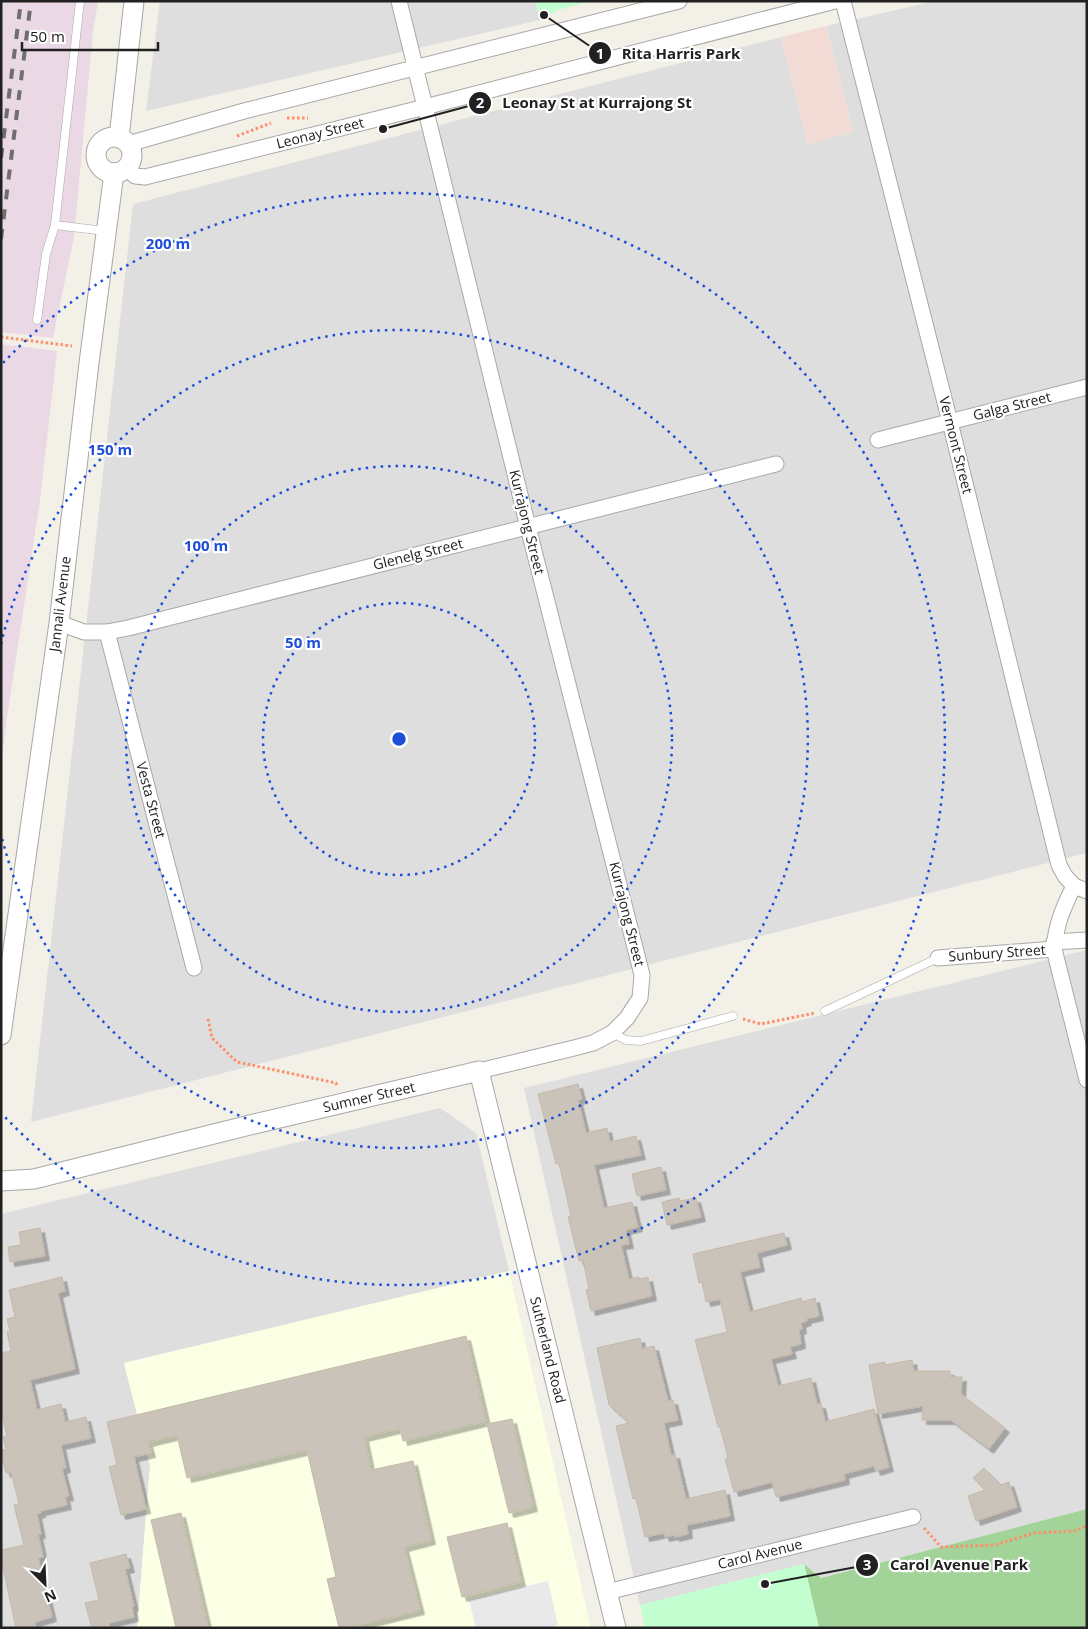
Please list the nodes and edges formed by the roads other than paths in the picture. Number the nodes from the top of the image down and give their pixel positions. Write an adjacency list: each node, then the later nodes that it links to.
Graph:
1 (80, 1): 11 (lane)
2 (134, 1): 9 (street)
3 (399, 1): 7 (street, Kurrajong Street)
4 (680, 1): 7 (street)
5 (835, 1): 8 (street, Leonay Street)
6 (844, 1): 15 (street, Vermont Street)
7 (416, 69): 8 (street, Kurrajong Street); 9 (street)
8 (425, 107): 10 (street, Leonay Street); 18 (street, Kurrajong Street)
9 (123, 141): 10 (street); 10 (street)
10 (120, 170): 12 (street, Jannali Avenue)
11 (55, 225): 12 (lane); 13 (lane)
12 (105, 231): 19 (street, Jannali Avenue)
13 (37, 320)
14 (1087, 388): 15 (street, Galga Street)
15 (950, 422): 16 (street, Galga Street); 21 (street, Vermont Street)
16 (878, 440)
17 (776, 464): 18 (street, Glenelg Street)
18 (528, 527): 20 (street, Glenelg Street); 28 (street, Kurrajong Street)
19 (59, 623): 20 (street, Glenelg Street); 29 (street, Jannali Avenue)
20 (107, 632): 25 (street, Vesta Street)
21 (1080, 888): 23 (street, Sunbury Street)
22 (1087, 940): 23 (street, Sunbury Street)
23 (1054, 945): 24 (street, Sunbury Street); 31 (street)
24 (938, 958): 26 (lane, Sunbury Street)
25 (194, 968)
26 (825, 1011)
27 (733, 1016): 28 (lane)
28 (612, 1033): 30 (street, Sumner Street)
29 (1, 1035)
30 (479, 1072): 32 (street, Sumner Street); 34 (street, Sutherland Road)
31 (1087, 1080)
32 (1, 1181)
33 (913, 1517): 34 (street, Carol Avenue)
34 (607, 1592): 35 (street, Sutherland Road)
35 (616, 1628)

